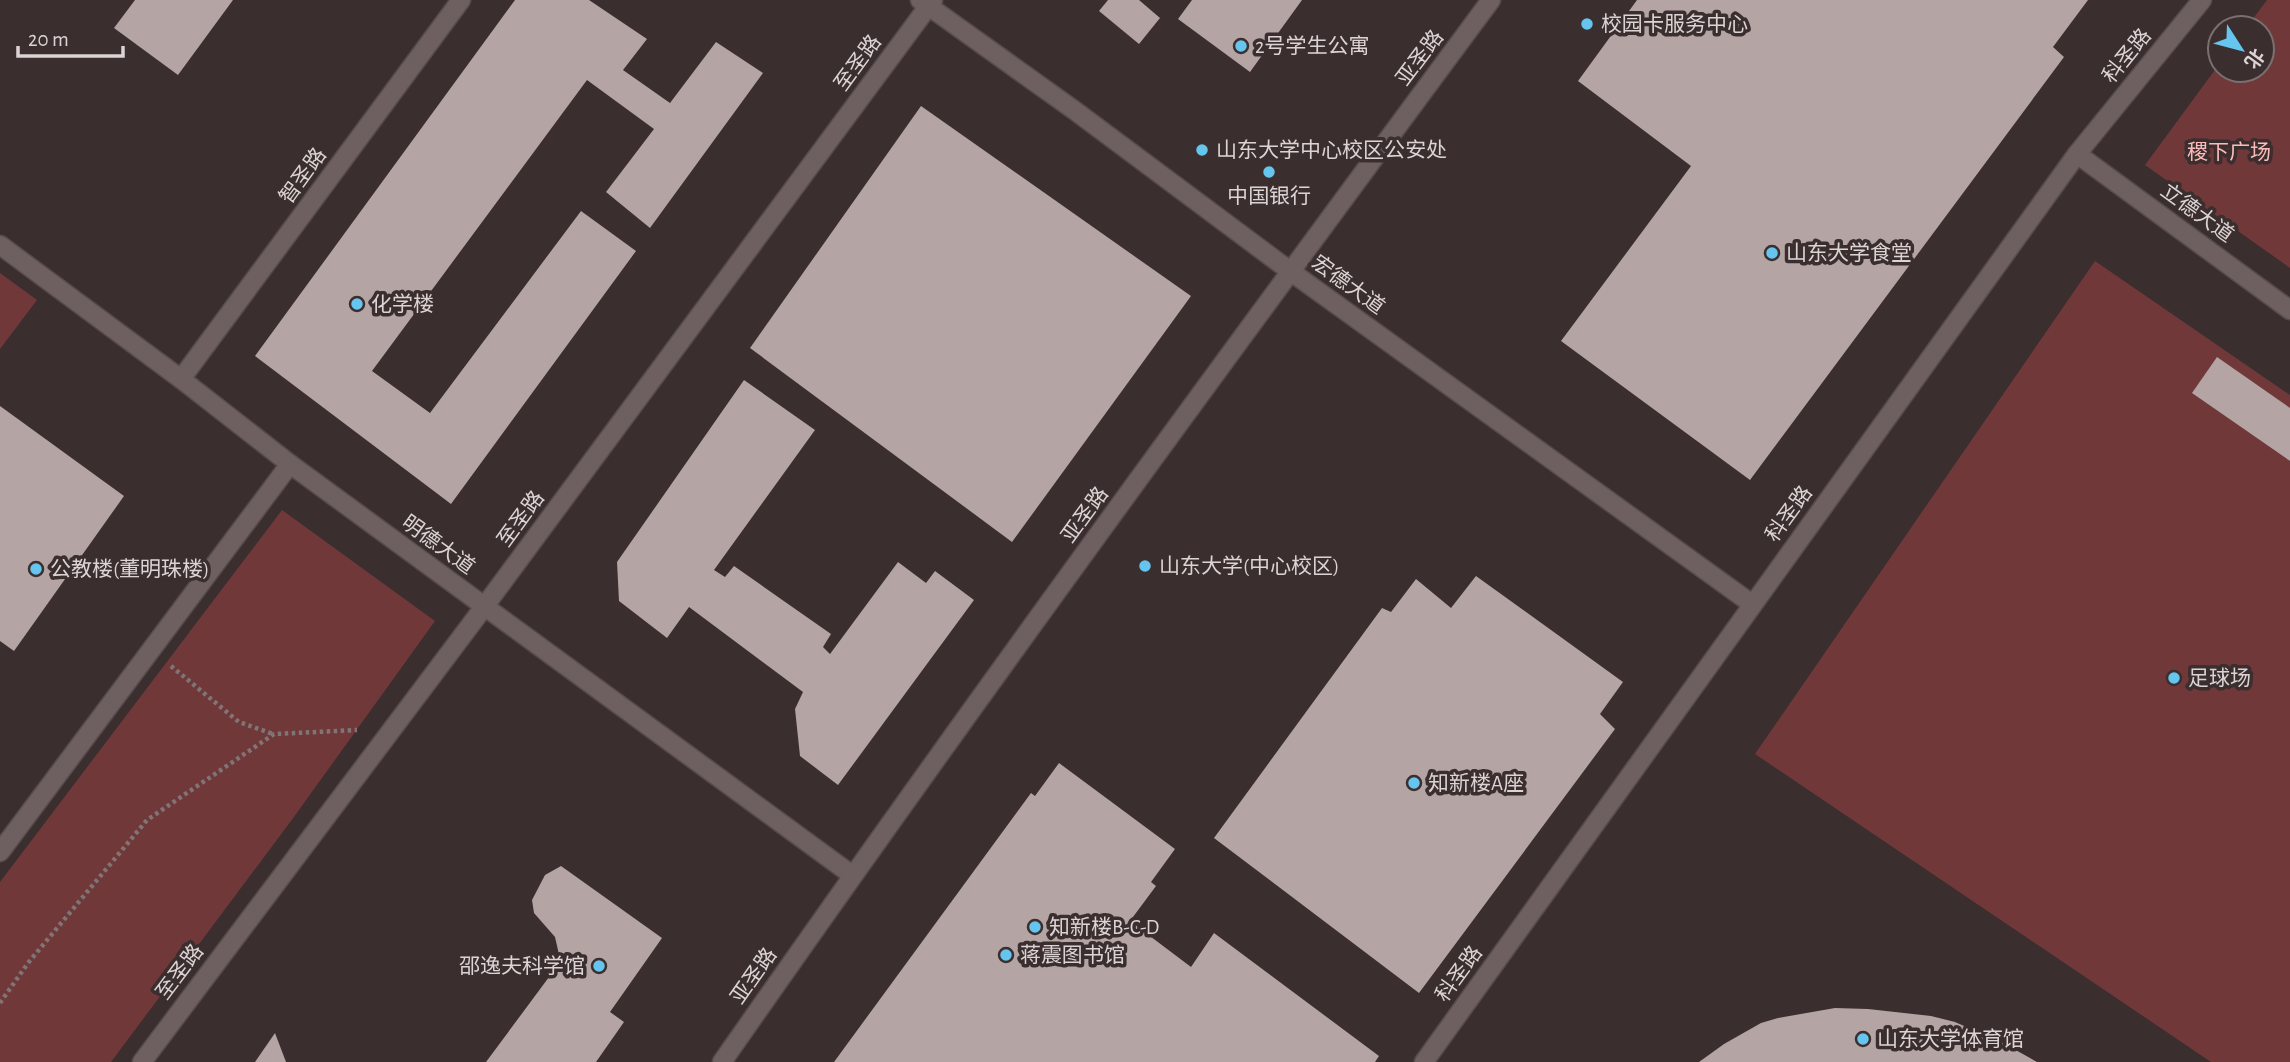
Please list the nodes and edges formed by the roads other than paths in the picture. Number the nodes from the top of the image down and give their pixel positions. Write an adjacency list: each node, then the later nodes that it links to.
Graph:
1 (461, 0): 9 (lane, 智圣路)
2 (1491, 0): 7 (lane, 亚圣路)
3 (2202, 0): 5 (lane, 科圣路)
4 (927, 2): 7 (lane, 宏德大道); 12 (lane, 至圣路)
5 (2077, 154): 8 (lane, 立德大道); 11 (lane, 科圣路)
6 (0, 245): 9 (lane, 明德大道)
7 (1290, 271): 11 (lane, 宏德大道); 14 (lane, 亚圣路)
8 (2290, 310)
9 (181, 379): 10 (lane, 明德大道)
10 (290, 464): 12 (lane, 明德大道); 13 (lane)
11 (1752, 604): 17 (lane, 科圣路)
12 (484, 607): 14 (lane, 明德大道); 15 (lane, 至圣路)
13 (0, 852)
14 (852, 875): 16 (lane, 亚圣路)
15 (142, 1062)
16 (722, 1062)
17 (1424, 1062)

